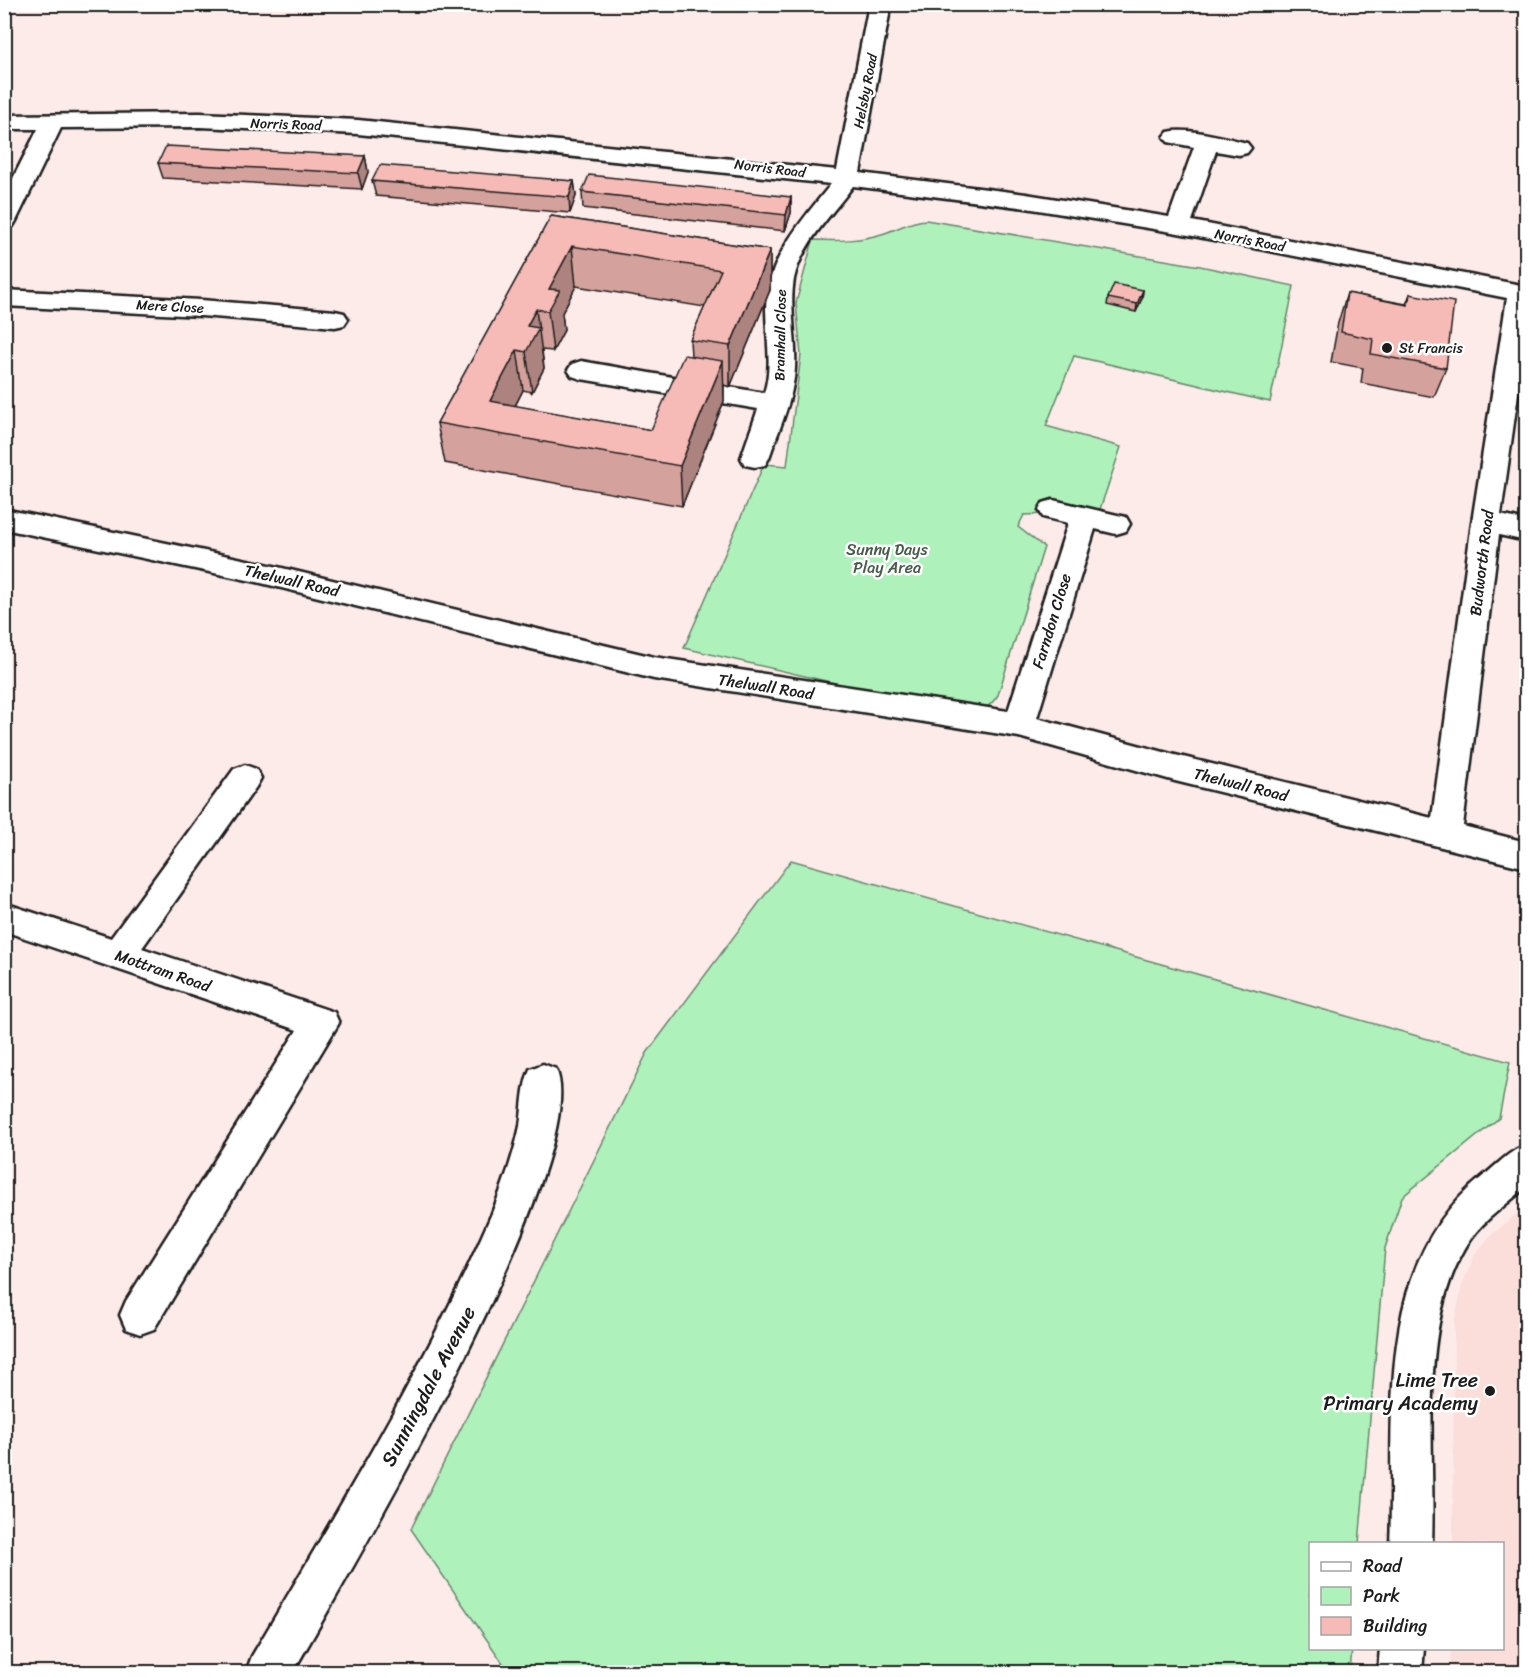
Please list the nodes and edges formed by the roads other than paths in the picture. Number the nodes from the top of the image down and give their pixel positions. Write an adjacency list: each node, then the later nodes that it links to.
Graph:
1 (880, 4): 7 (street, Helsby Road)
2 (4, 122): 3 (street, Norris Road)
3 (53, 122): 7 (street, Norris Road); 8 (street)
4 (1176, 137): 5 (street)
5 (1208, 142): 6 (street); 9 (street)
6 (1239, 148)
7 (847, 178): 9 (street, Norris Road); 14 (street, Bramhall Close)
8 (4, 221)
9 (1178, 226): 10 (street, Norris Road)
10 (1523, 294): 19 (street, Budworth Road)
11 (4, 298): 12 (street, Mere Close)
12 (335, 319)
13 (581, 370): 14 (street, Bramhall Close)
14 (774, 403): 15 (street, Bramhall Close)
15 (754, 458)
16 (1053, 510): 17 (street)
17 (1084, 517): 20 (street); 22 (street, Farndon Close)
18 (4, 519): 22 (street, Thelwall Road)
19 (1486, 522): 21 (street); 24 (street, Budworth Road)
20 (1116, 524)
21 (1527, 531)
22 (1019, 725): 24 (street, Thelwall Road)
23 (244, 777): 27 (street)
24 (1446, 834): 25 (street, Thelwall Road)
25 (1527, 855)
26 (4, 917): 27 (street, Mottram Road)
27 (118, 955): 30 (street, Mottram Road)
28 (543, 1080): 33 (street, Sunningdale Avenue)
29 (1524, 1170): 31 (street)
30 (141, 1315)
31 (1411, 1542)
32 (1402, 1650): 34 (street)
33 (268, 1672)
34 (1400, 1672)

